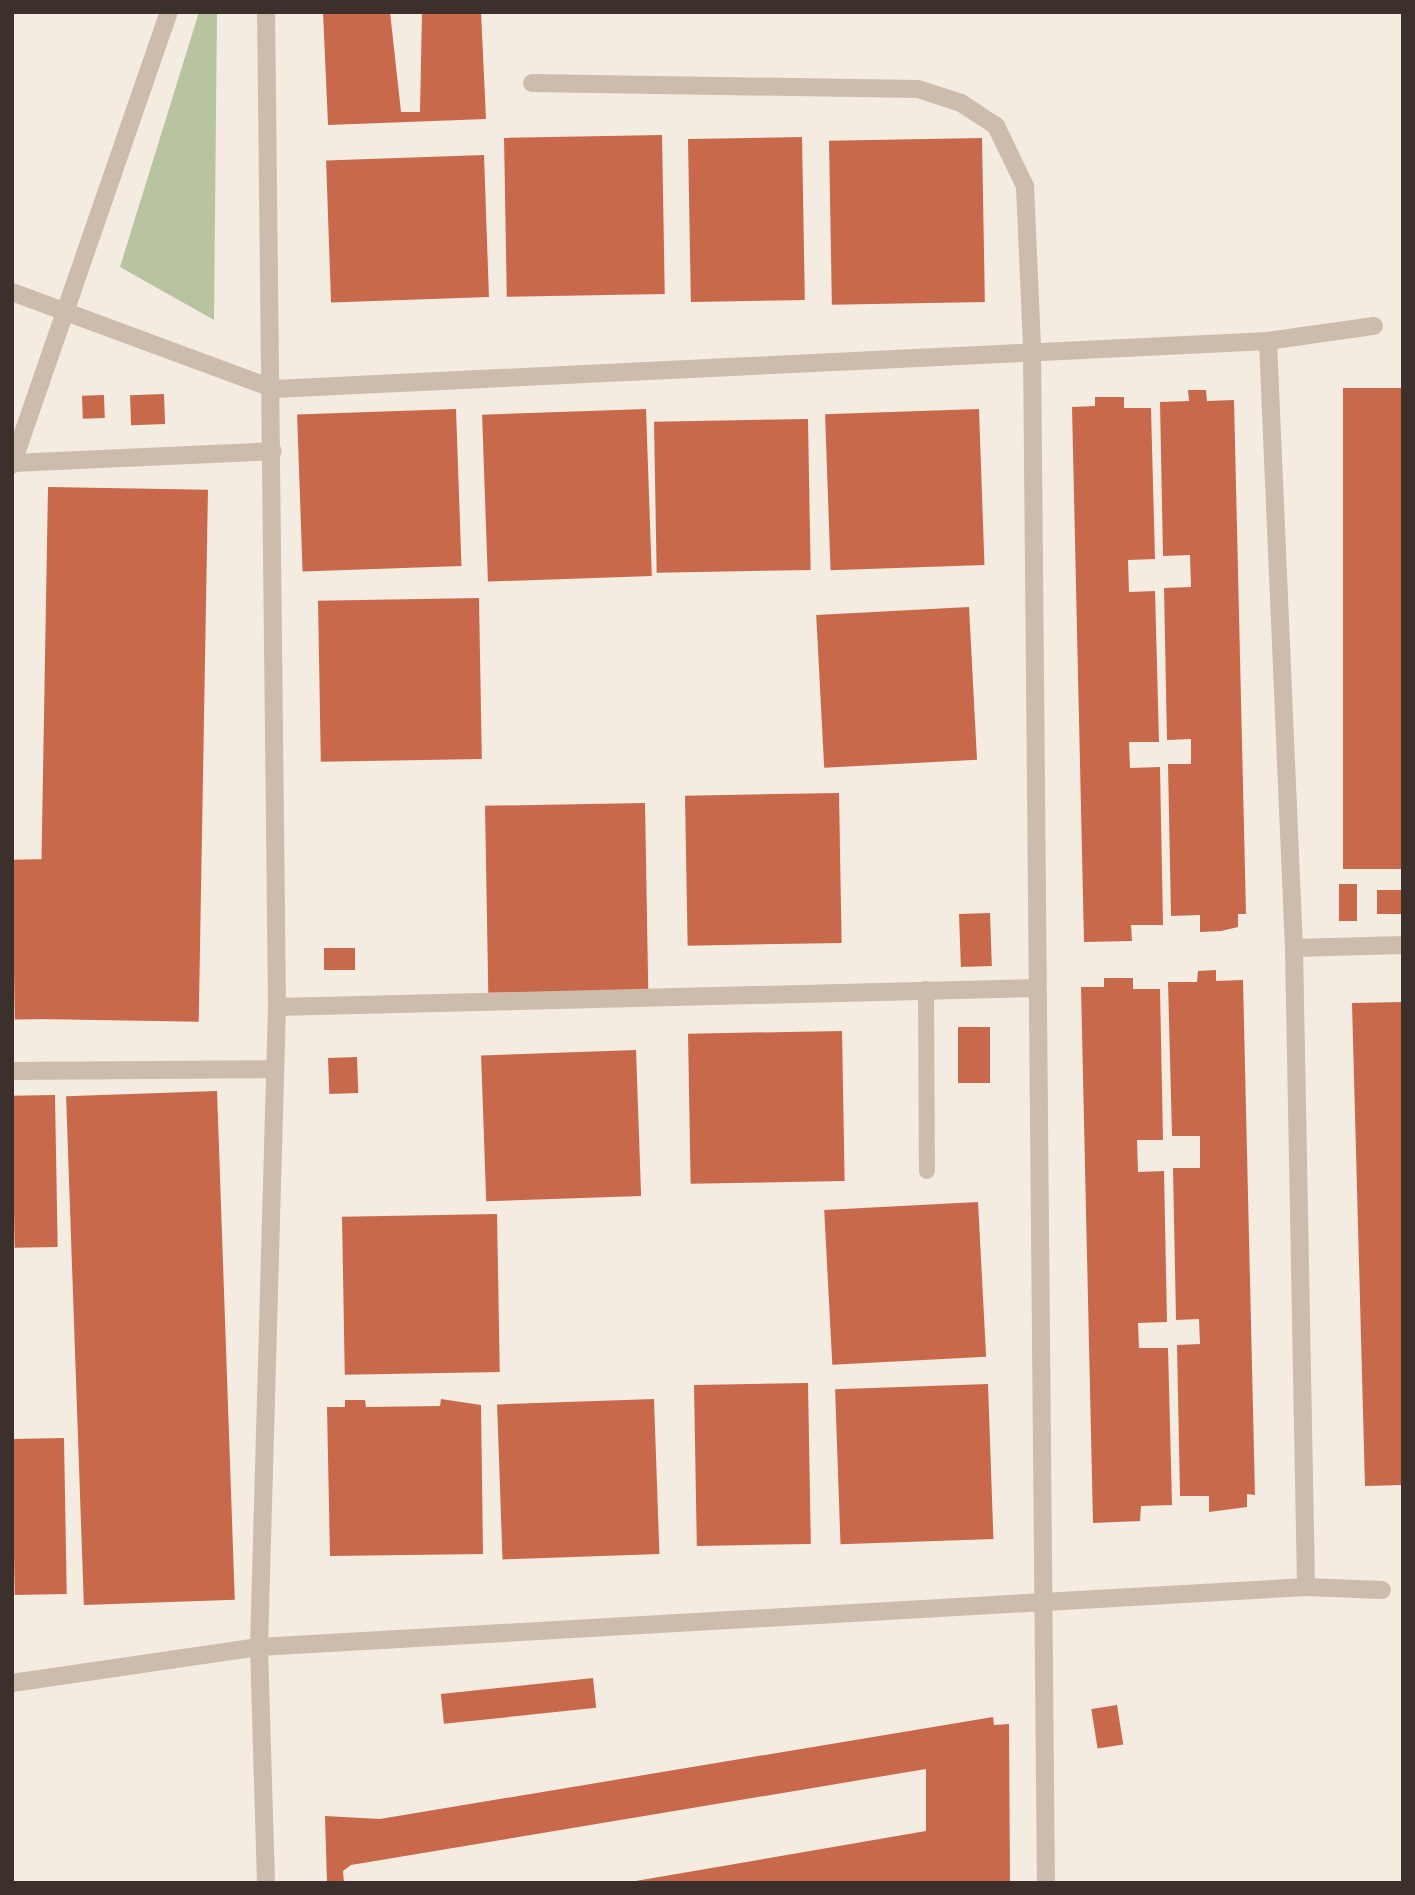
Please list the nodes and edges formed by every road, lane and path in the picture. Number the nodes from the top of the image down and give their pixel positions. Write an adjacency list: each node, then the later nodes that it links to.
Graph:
1 (169, 12): 5 (street)
2 (266, 12): 9 (street)
3 (532, 83): 8 (street)
4 (12, 292): 5 (street)
5 (62, 310): 9 (street); 11 (street)
6 (1374, 326): 7 (street)
7 (1268, 341): 8 (street); 13 (street)
8 (1032, 347): 9 (street); 14 (street)
9 (274, 389): 10 (street)
10 (273, 451): 11 (street); 16 (street)
11 (13, 464)
12 (1403, 945): 13 (street)
13 (1294, 948): 20 (street)
14 (1036, 988): 15 (street); 22 (street)
15 (926, 989): 16 (street); 19 (lane)
16 (277, 1007): 17 (street)
17 (275, 1069): 18 (street); 23 (street)
18 (12, 1071)
19 (927, 1171)
20 (1306, 1587): 21 (street); 22 (street)
21 (1382, 1590)
22 (1040, 1602): 23 (street); 26 (street)
23 (259, 1647): 24 (street); 25 (street)
24 (12, 1683)
25 (266, 1883)
26 (1046, 1883)

